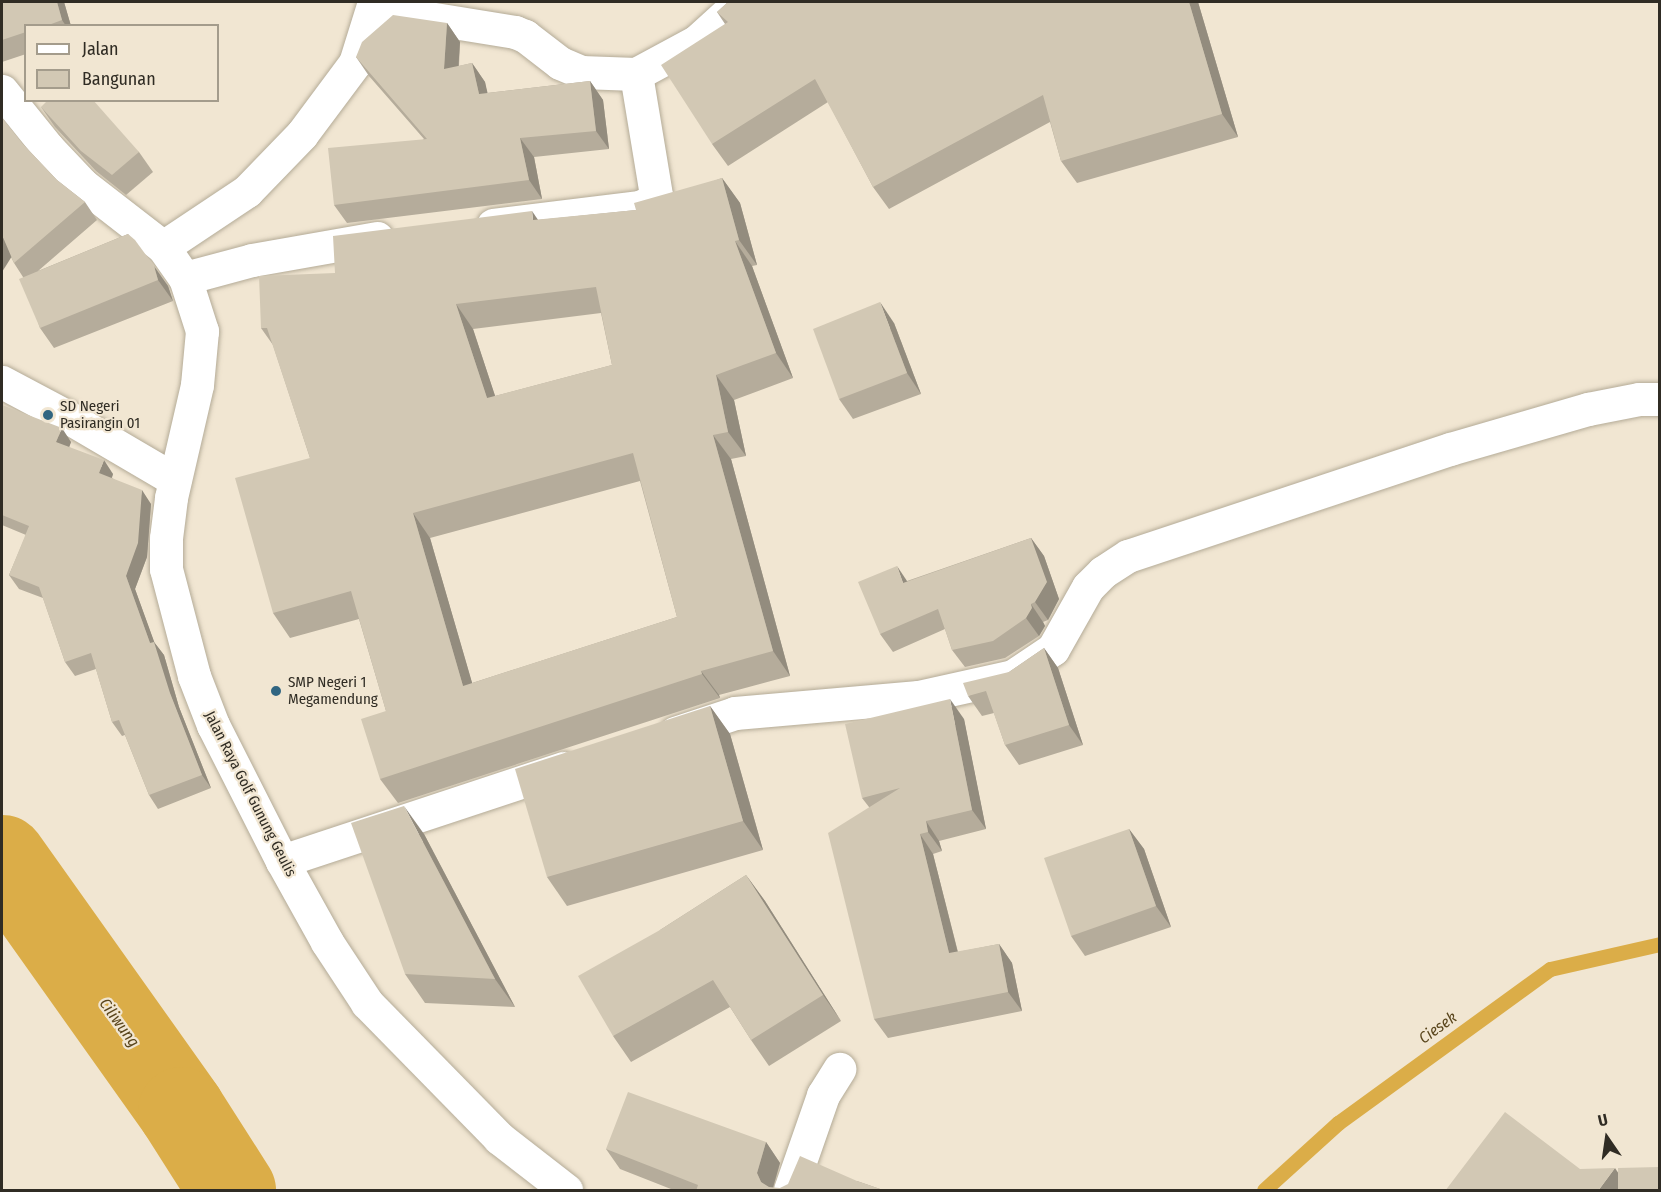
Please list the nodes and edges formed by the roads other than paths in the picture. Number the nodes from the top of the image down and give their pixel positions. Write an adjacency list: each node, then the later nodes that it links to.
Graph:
1 (740, 2): 3 (street)
2 (374, 5): 3 (street); 7 (street)
3 (636, 74): 5 (street)
4 (2, 91): 7 (street, Jalan Raya Golf Gunung Geulis)
5 (465, 228)
6 (406, 235): 8 (street)
7 (163, 247): 8 (street, Jalan Raya Golf Gunung Geulis)
8 (185, 278): 11 (street, Jalan Raya Golf Gunung Geulis)
9 (2, 382): 11 (street)
10 (1659, 399): 12 (street)
11 (175, 480): 14 (street, Jalan Raya Golf Gunung Geulis)
12 (644, 742)
13 (588, 760): 14 (street)
14 (282, 861): 16 (street, Jalan Raya Golf Gunung Geulis)
15 (840, 1069): 17 (street)
16 (566, 1191)
17 (790, 1191)

